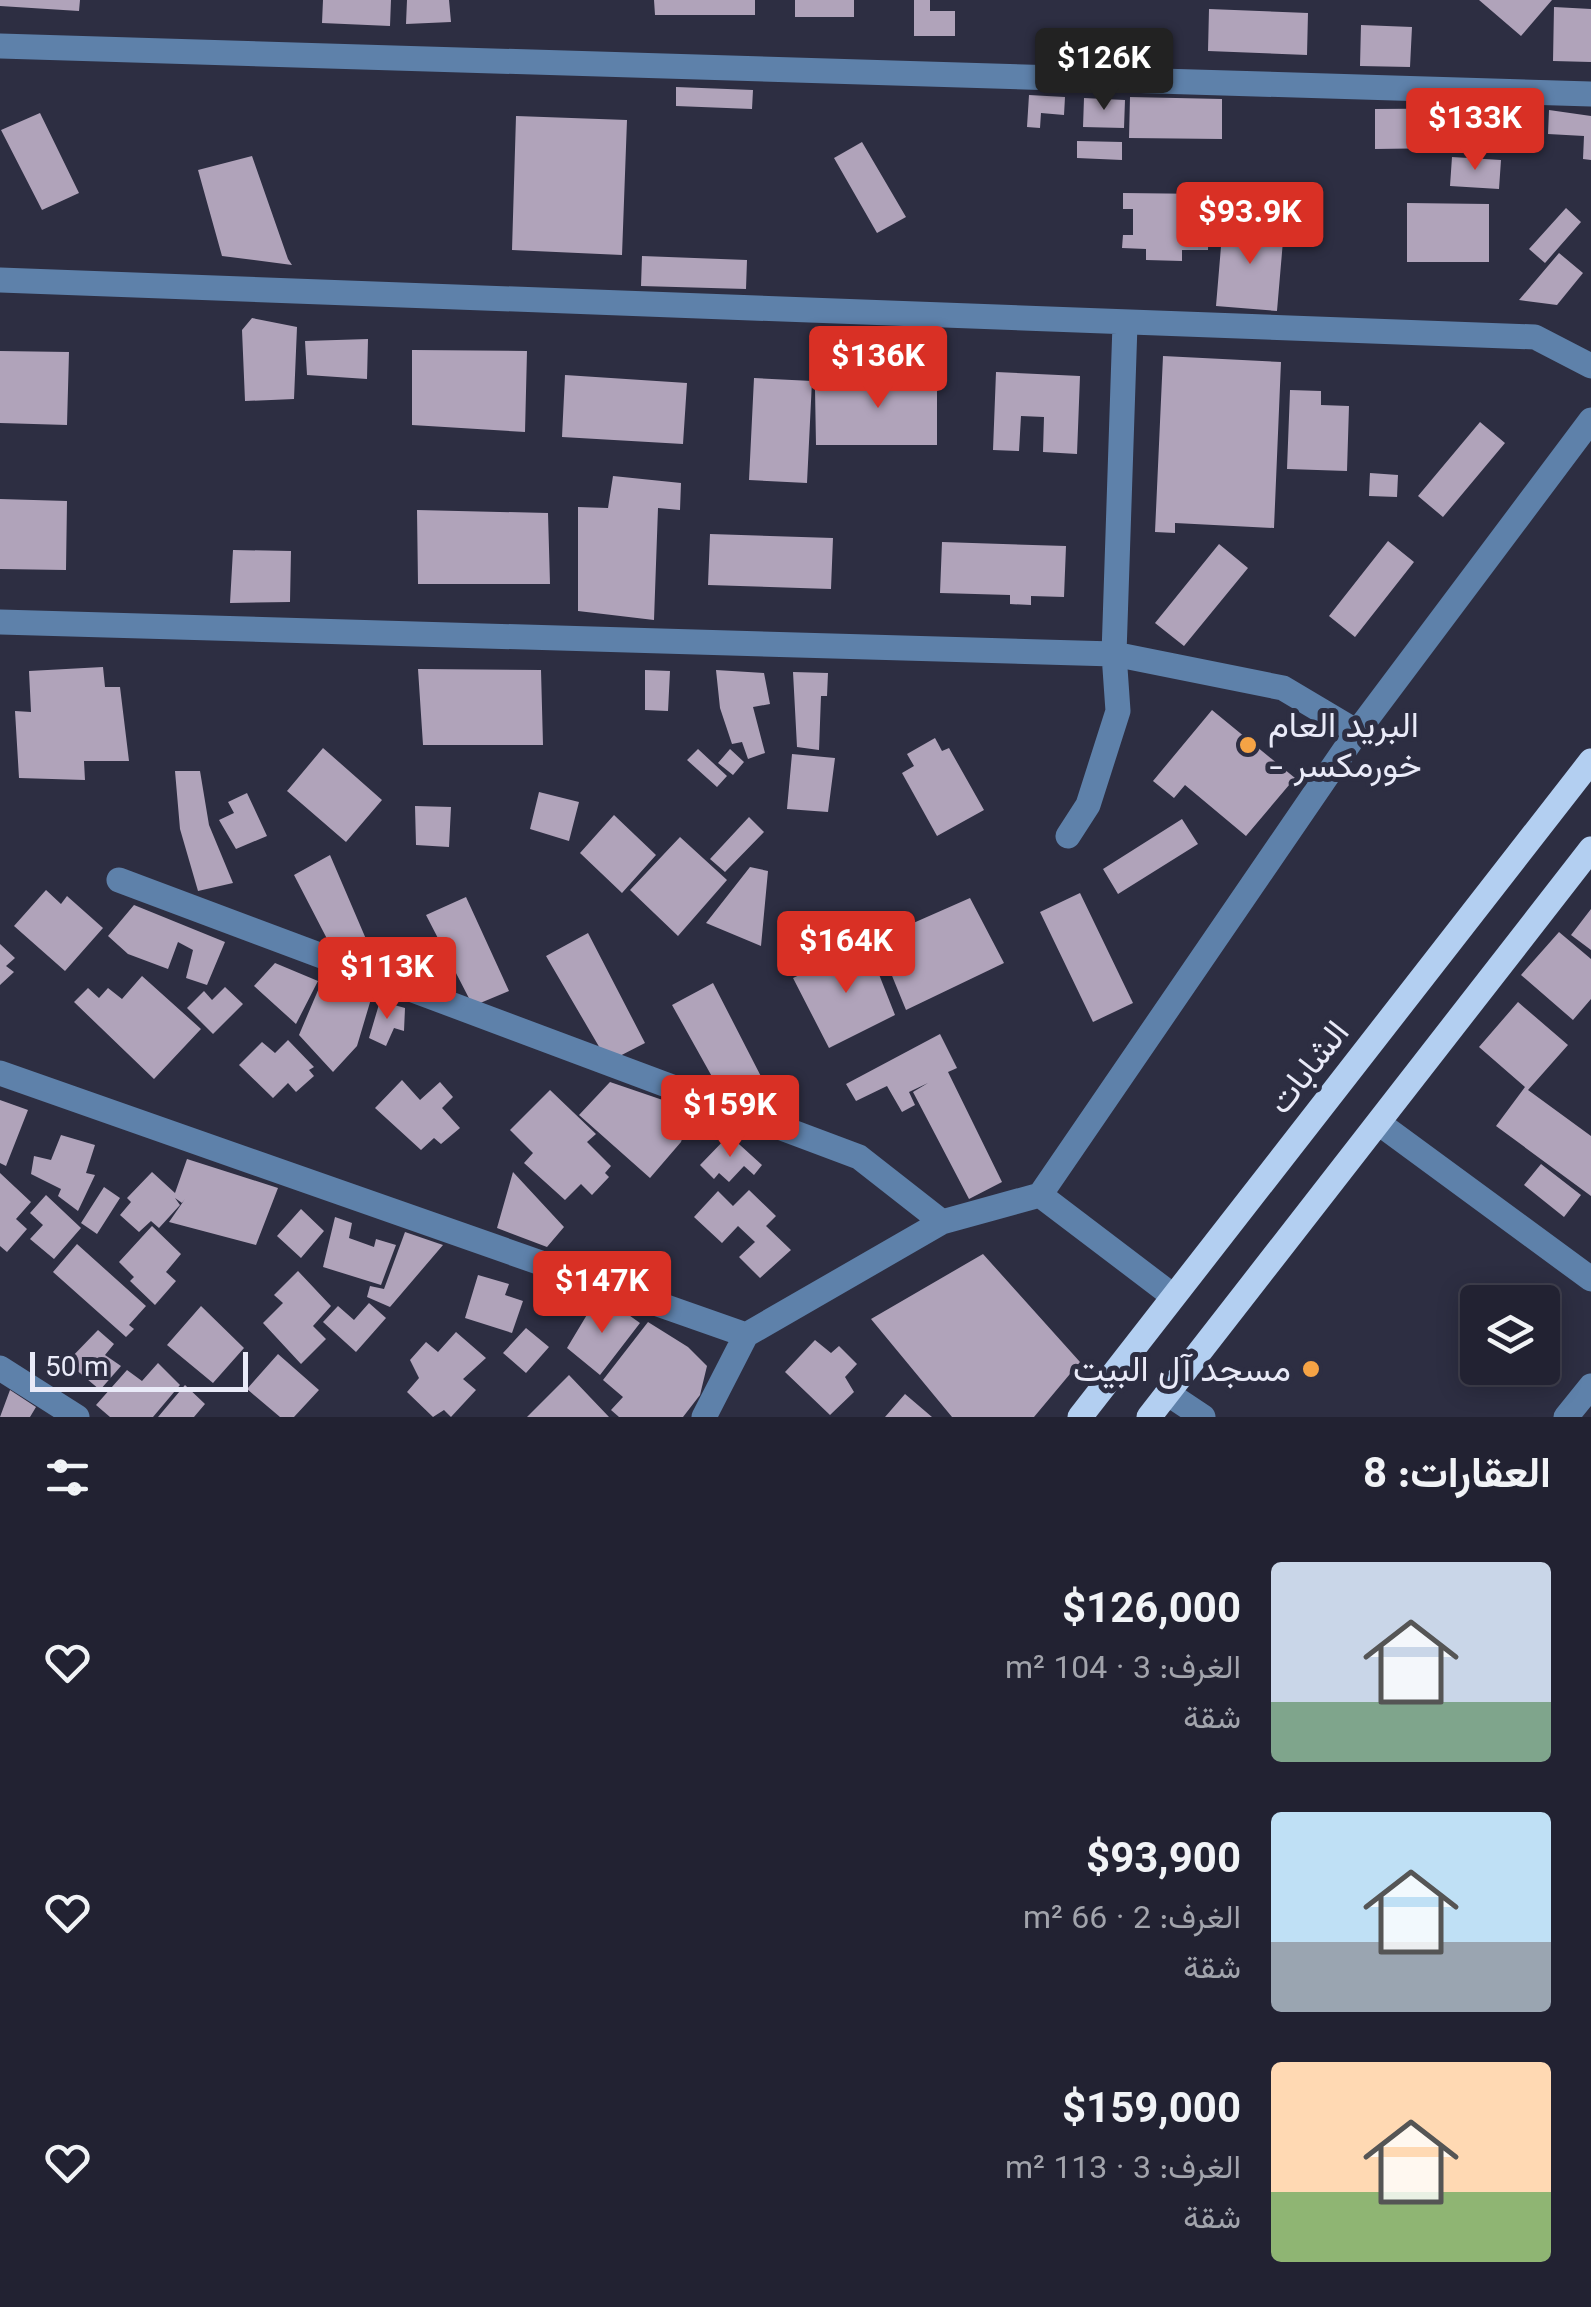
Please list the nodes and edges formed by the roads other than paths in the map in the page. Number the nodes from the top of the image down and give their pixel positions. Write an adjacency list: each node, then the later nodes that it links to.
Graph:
1 (0, 46): 2 (street)
2 (1591, 94)
3 (0, 280): 4 (street)
4 (1125, 324): 5 (street); 8 (street)
5 (1591, 366)
6 (1591, 420): 9 (street)
7 (0, 622): 8 (street)
8 (1114, 654): 9 (street); 11 (street)
9 (1357, 732): 16 (street)
10 (1591, 761): 19 (main road, الشابات)
11 (1068, 836)
12 (1591, 849): 15 (main road)
13 (119, 880): 17 (street)
14 (0, 1073): 20 (street)
15 (1380, 1124): 18 (street); 23 (main road)
16 (1040, 1195): 17 (street); 19 (street)
17 (942, 1222): 20 (street)
18 (1591, 1279)
19 (1173, 1296): 26 (main road, الشابات)
20 (746, 1335): 25 (street)
21 (0, 1368): 24 (street)
22 (1591, 1386): 29 (street)
23 (1167, 1393): 27 (main road); 28 (street)
24 (77, 1417)
25 (704, 1417)
26 (1080, 1417)
27 (1149, 1417)
28 (1203, 1417)
29 (1566, 1417)

